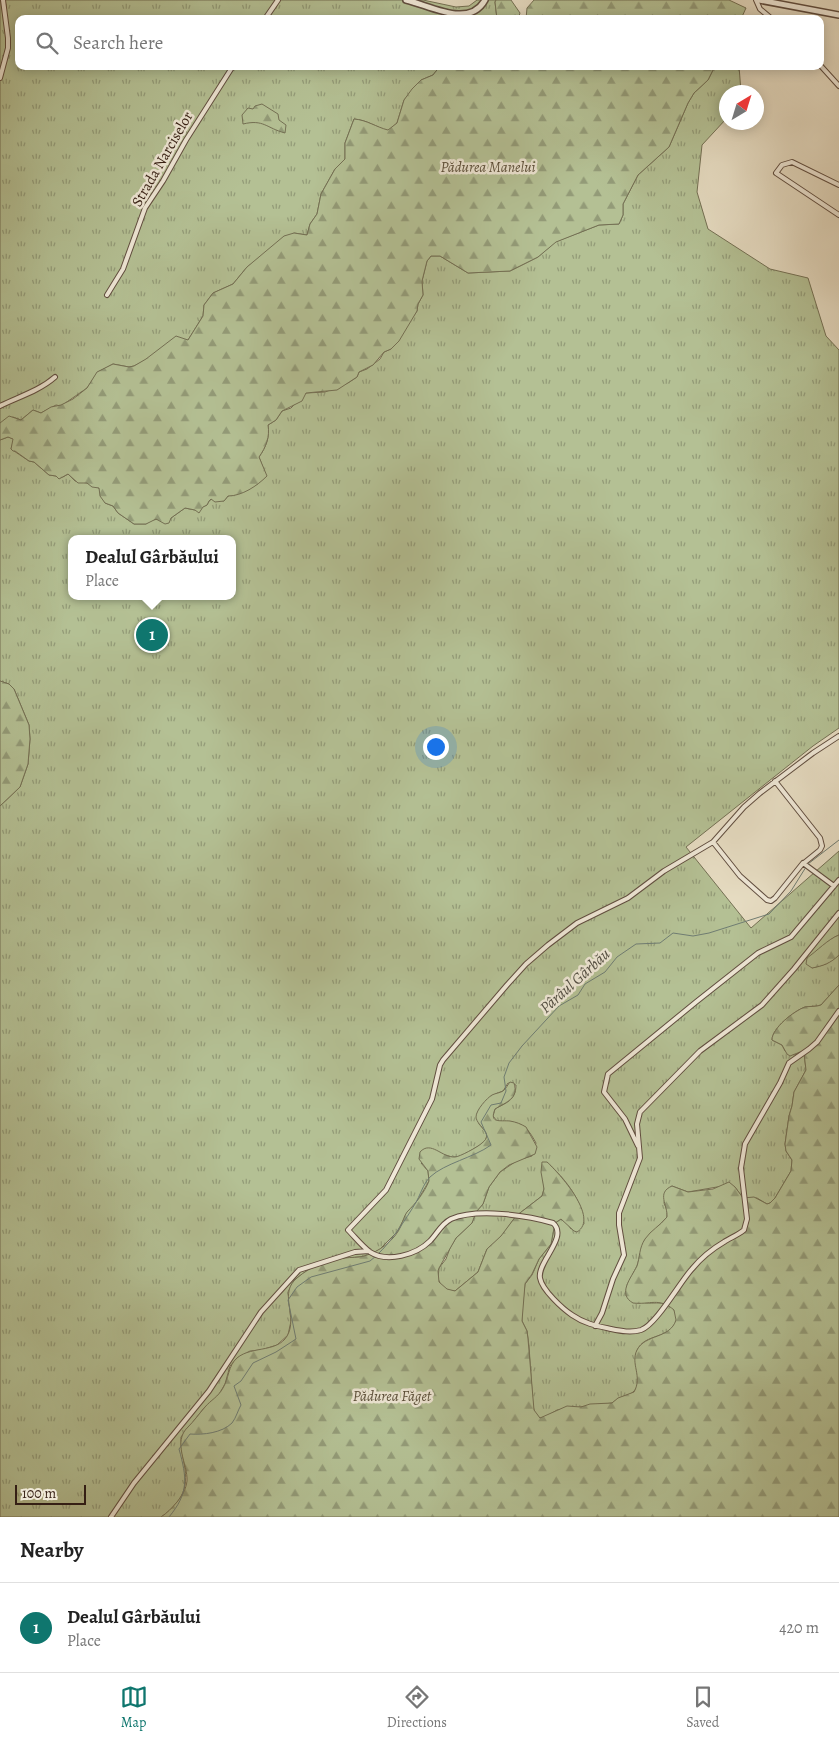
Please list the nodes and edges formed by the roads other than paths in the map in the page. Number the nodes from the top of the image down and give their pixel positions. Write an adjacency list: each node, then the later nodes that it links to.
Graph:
1 (3, 0): 12 (street)
2 (278, 0): 7 (street)
3 (406, 0): 4 (street)
4 (485, 0)
5 (756, 0): 8 (street)
6 (759, 0): 9 (street)
7 (268, 15)
8 (767, 15)
9 (839, 15)
10 (824, 69): 13 (street)
11 (230, 70): 16 (street, Strada Narciselor)
12 (0, 78)
13 (839, 86)
14 (839, 185): 15 (street)
15 (839, 215)
16 (108, 295)
17 (54, 378): 18 (street)
18 (0, 406)
19 (839, 736): 20 (street)
20 (775, 781): 21 (street); 22 (street)
21 (714, 842): 22 (street); 28 (street)
22 (804, 863): 24 (street)
23 (839, 880): 24 (street)
24 (834, 886): 27 (street)
25 (839, 913): 27 (street)
26 (839, 1011): 29 (street)
27 (640, 1150): 29 (street)
28 (369, 1251): 29 (street); 30 (street)
29 (595, 1326)
30 (111, 1517)

